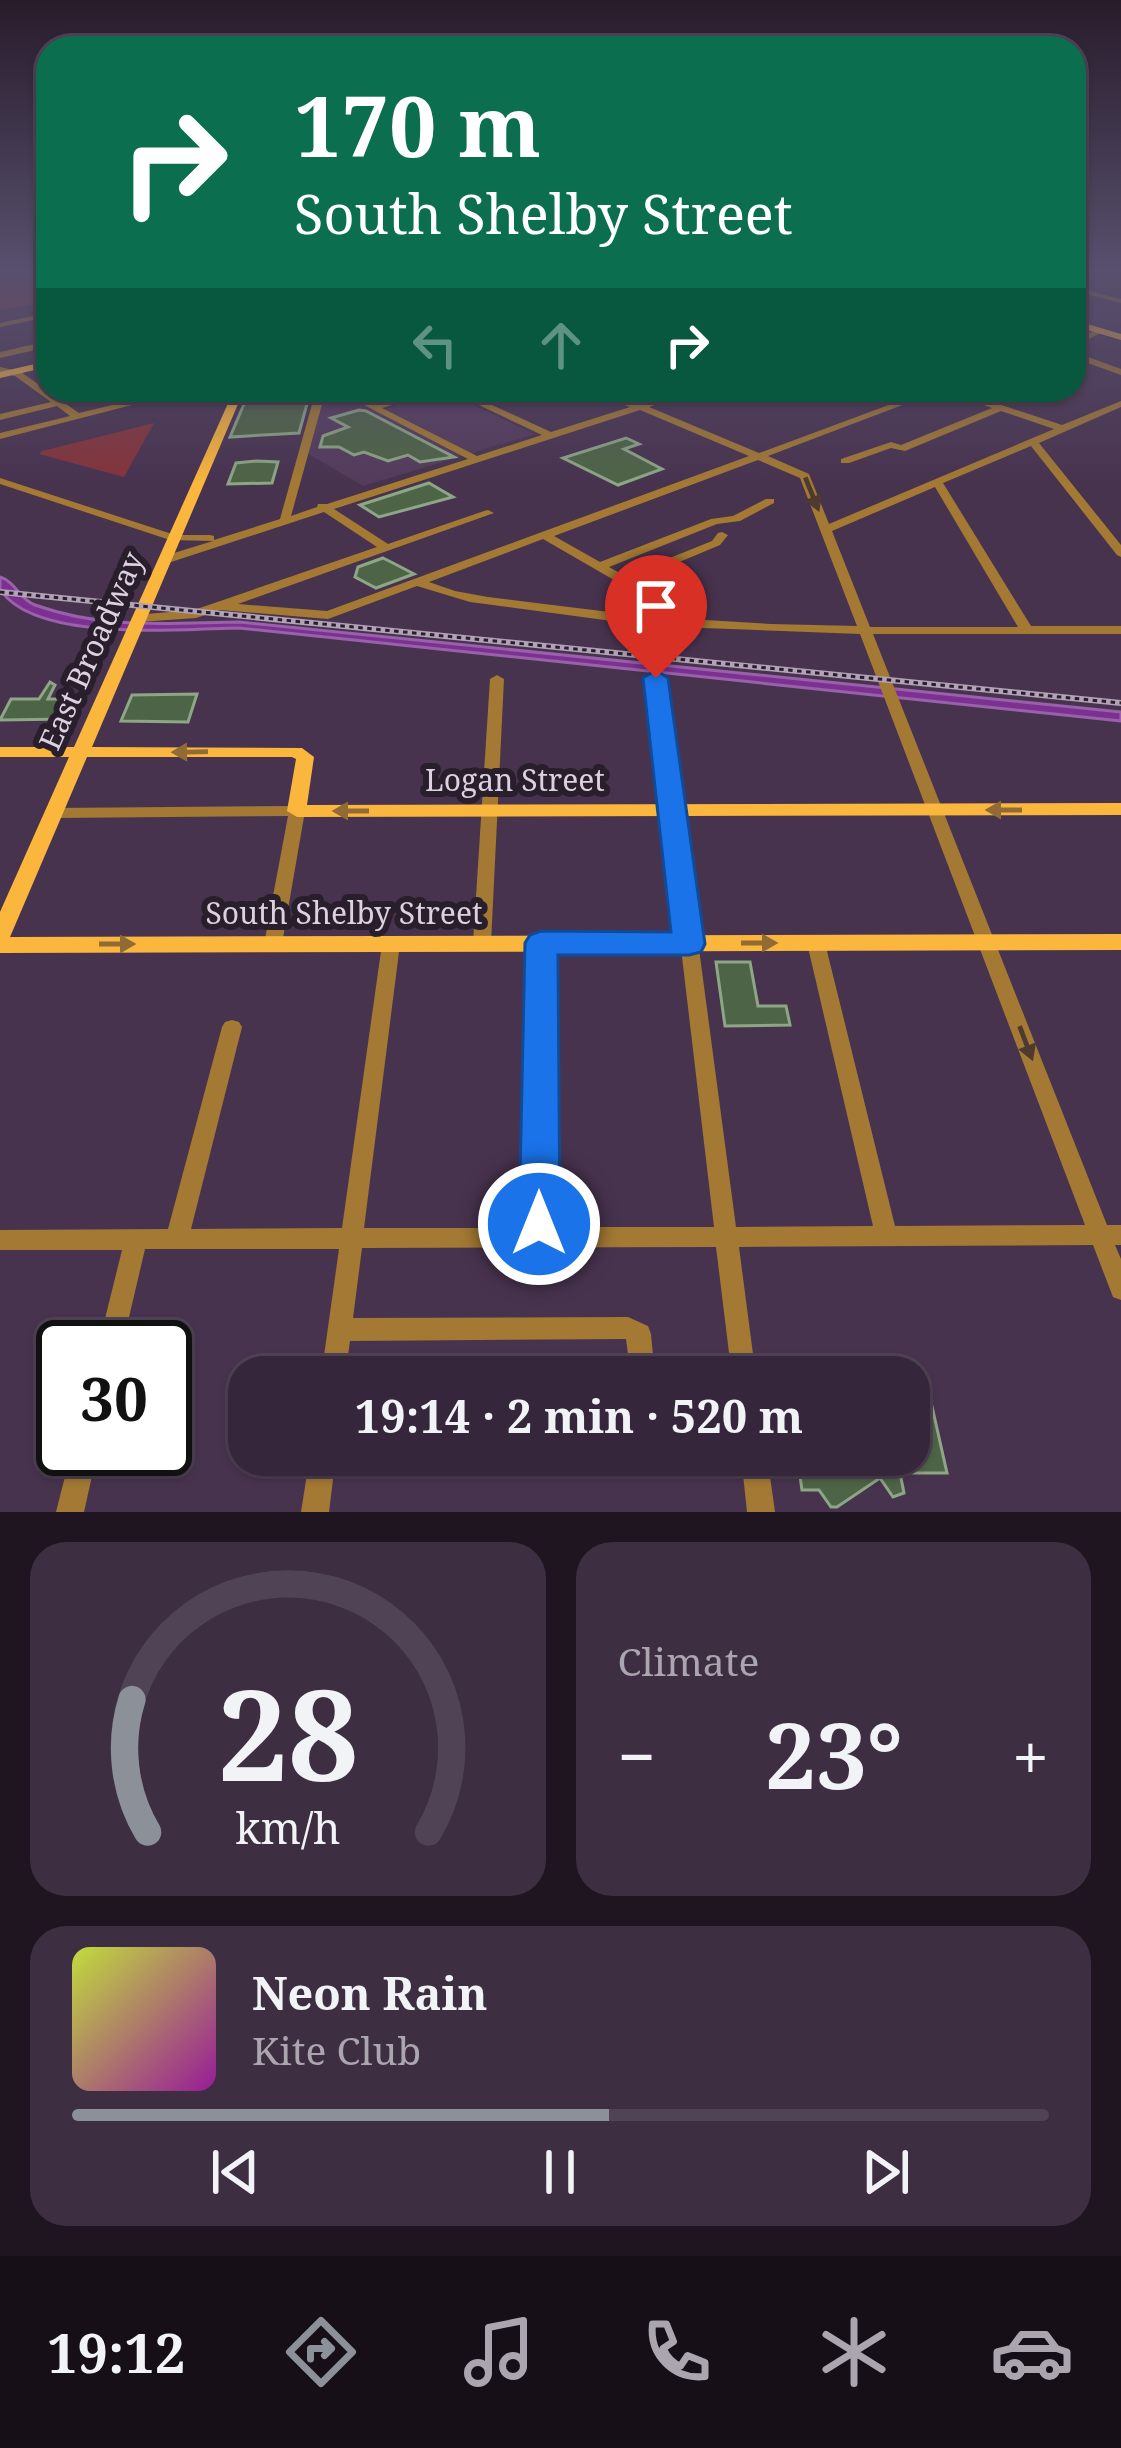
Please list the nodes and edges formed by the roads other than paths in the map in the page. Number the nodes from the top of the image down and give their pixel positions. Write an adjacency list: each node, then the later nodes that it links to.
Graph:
1 (36, 347): 2 (street)
2 (0, 355)
3 (1086, 360): 5 (street)
4 (36, 366): 6 (main road)
5 (1121, 372)
6 (4, 373): 7 (street)
7 (36, 391)
8 (134, 402): 24 (street)
9 (234, 402): 42 (main road, East Broadway)
10 (318, 402): 37 (street)
11 (364, 402): 20 (street)
12 (393, 402): 20 (street)
13 (478, 402): 26 (street)
14 (623, 402): 21 (street)
15 (653, 402): 21 (street)
16 (909, 402): 29 (street)
17 (982, 402): 22 (street)
18 (58, 403): 23 (street); 24 (street)
19 (1121, 404): 25 (street)
20 (374, 407): 30 (street)
21 (637, 407): 26 (street); 29 (street)
22 (1001, 408): 25 (street); 31 (street)
23 (0, 417)
24 (78, 417): 27 (street)
25 (1068, 427): 28 (street)
26 (548, 434): 30 (street)
27 (0, 436)
28 (1034, 442): 33 (street); 44 (street)
29 (760, 455): 38 (street, one-way to 38); 40 (street)
30 (474, 458): 35 (street)
31 (845, 461)
32 (0, 481): 42 (street)
33 (937, 482): 38 (street); 53 (street)
34 (770, 501): 46 (street)
35 (322, 506): 37 (street); 43 (street)
36 (488, 513): 43 (street)
37 (285, 518): 39 (street)
38 (826, 529): 52 (street)
39 (231, 535): 42 (street); 45 (street)
40 (544, 535): 46 (street); 48 (street)
41 (722, 535): 47 (street)
42 (174, 538): 45 (main road, East Broadway)
43 (386, 548): 49 (street)
44 (1121, 553)
45 (165, 560): 51 (main road, East Broadway)
46 (601, 566): 47 (street)
47 (625, 580): 50 (street)
48 (418, 582): 49 (street); 50 (street)
49 (220, 606): 51 (street)
50 (649, 622): 52 (street)
51 (137, 624): 57 (main road, East Broadway)
52 (865, 630): 53 (street); 60 (street)
53 (1027, 630): 54 (street)
54 (1121, 630)
55 (656, 678): 62 (street)
56 (497, 679): 61 (street)
57 (80, 752): 58 (main road); 63 (main road, one-way to 57); 64 (main road, East Broadway)
58 (6, 754)
59 (1121, 809): 60 (main road, Logan Street, one-way to 60)
60 (932, 810): 62 (main road, Logan Street); 70 (street)
61 (489, 811): 62 (main road, Logan Street); 63 (main road, Logan Street, one-way to 63); 67 (street)
62 (673, 811): 73 (street)
63 (297, 812): 64 (street, Logan Street); 71 (street)
64 (53, 813): 65 (main road, East Broadway)
65 (0, 936)
66 (1121, 942): 70 (main road, South Shelby Street)
67 (482, 943): 68 (main road, South Shelby Street); 72 (main road, South Shelby Street)
68 (541, 943): 73 (main road, South Shelby Street); 78 (street)
69 (816, 943): 70 (main road, South Shelby Street); 73 (main road, South Shelby Street, one-way to 69); 76 (street)
70 (987, 943): 77 (street, one-way to 77)
71 (273, 944): 72 (main road, South Shelby Street); 74 (main road, South Shelby Street, one-way to 71)
72 (392, 944): 81 (street)
73 (689, 944): 79 (street)
74 (0, 946)
75 (232, 1027): 80 (street)
76 (886, 1234): 77 (street); 79 (street)
77 (1111, 1235): 84 (street)
78 (538, 1236): 79 (street); 81 (street)
79 (727, 1236): 89 (street)
80 (177, 1238): 81 (street); 82 (street)
81 (352, 1238): 86 (street)
82 (136, 1239): 83 (street); 85 (street)
83 (0, 1240)
84 (1121, 1289)
85 (116, 1320)
86 (339, 1330): 87 (street); 88 (street)
87 (336, 1356)
88 (642, 1356)
89 (741, 1356)
90 (79, 1476): 93 (street)
91 (319, 1476): 94 (street)
92 (757, 1476): 95 (street)
93 (70, 1512)
94 (314, 1512)
95 (761, 1512)

